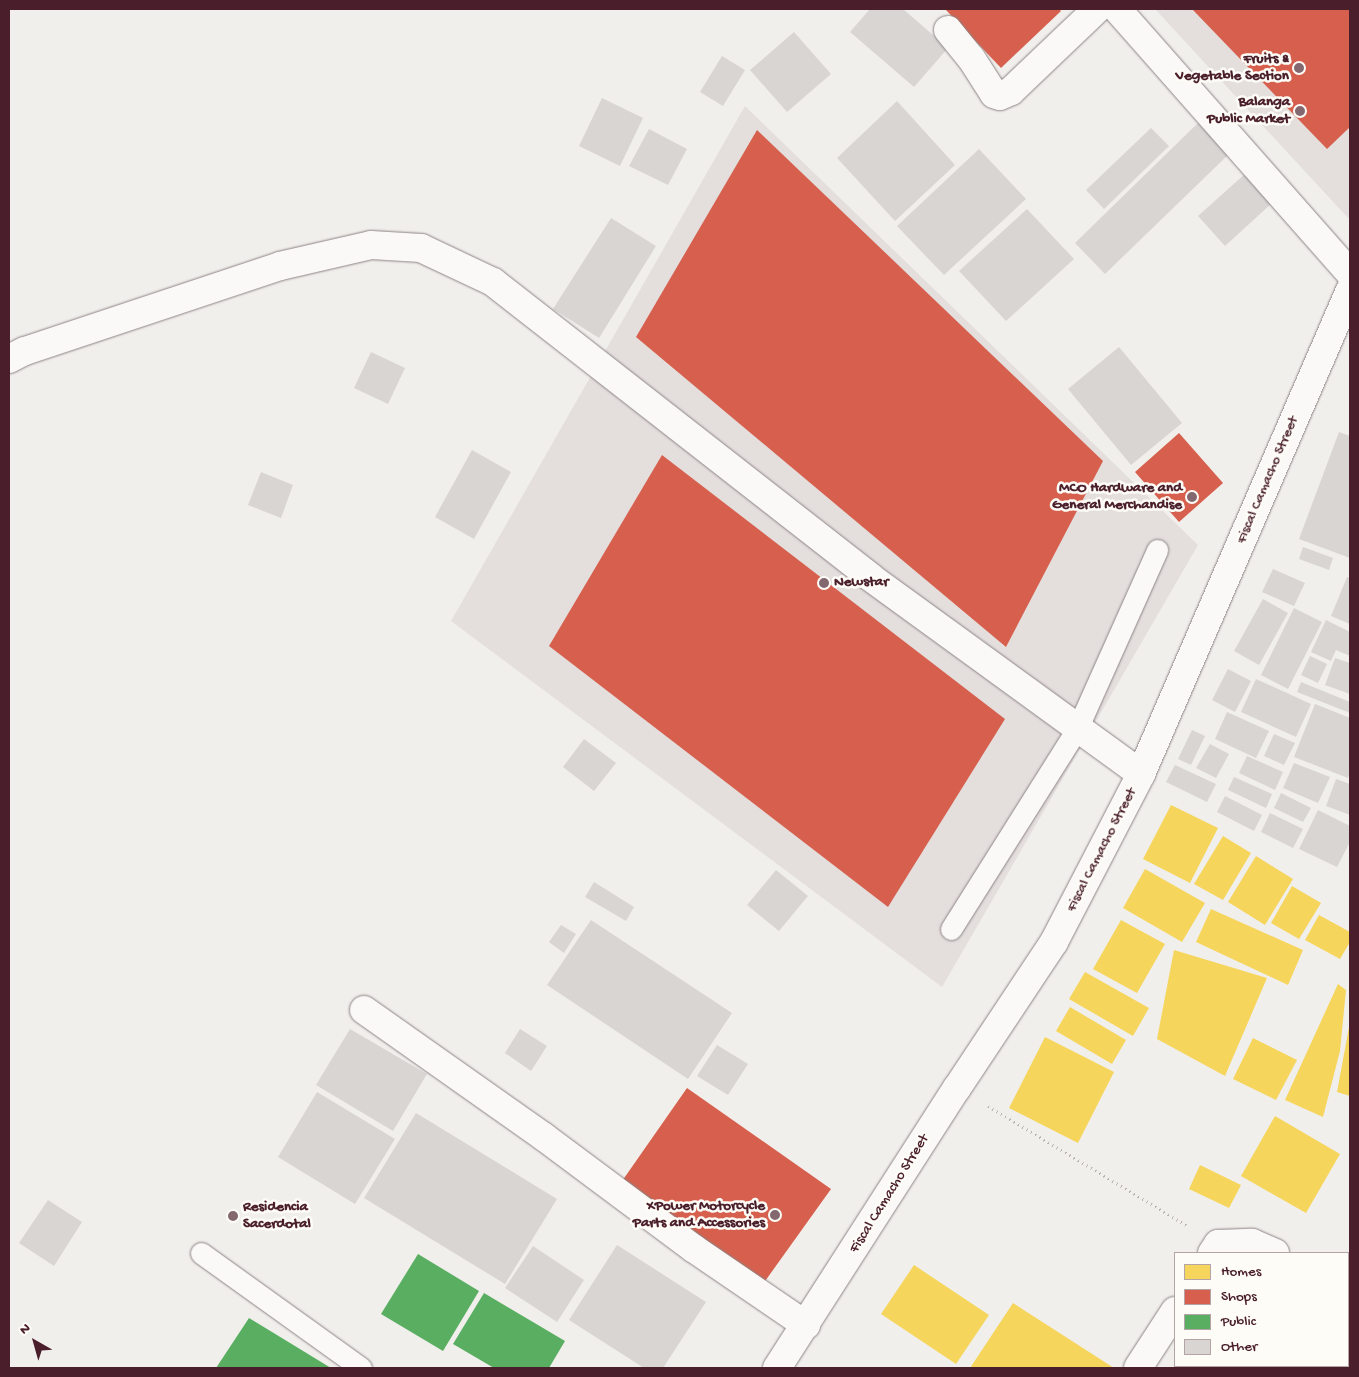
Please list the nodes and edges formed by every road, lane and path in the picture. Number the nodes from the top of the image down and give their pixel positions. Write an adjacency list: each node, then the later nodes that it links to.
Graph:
1 (1097, 9): 3 (street)
2 (1117, 9): 4 (street)
3 (948, 30)
4 (1350, 273)
5 (1350, 290): 9 (street, Fiscal Camacho Street)
6 (9, 359): 8 (street)
7 (1157, 550): 8 (lane)
8 (1078, 728): 9 (street); 10 (lane)
9 (1141, 774): 12 (street, Fiscal Camacho Street)
10 (951, 929)
11 (364, 1010): 17 (street)
12 (957, 1088): 13 (path); 17 (street, Fiscal Camacho Street)
13 (1215, 1249): 14 (street)
14 (1273, 1252)
15 (201, 1253): 18 (lane)
16 (1174, 1313): 20 (street)
17 (806, 1326): 19 (street, Fiscal Camacho Street)
18 (361, 1368)
19 (777, 1368)
20 (1138, 1368)

